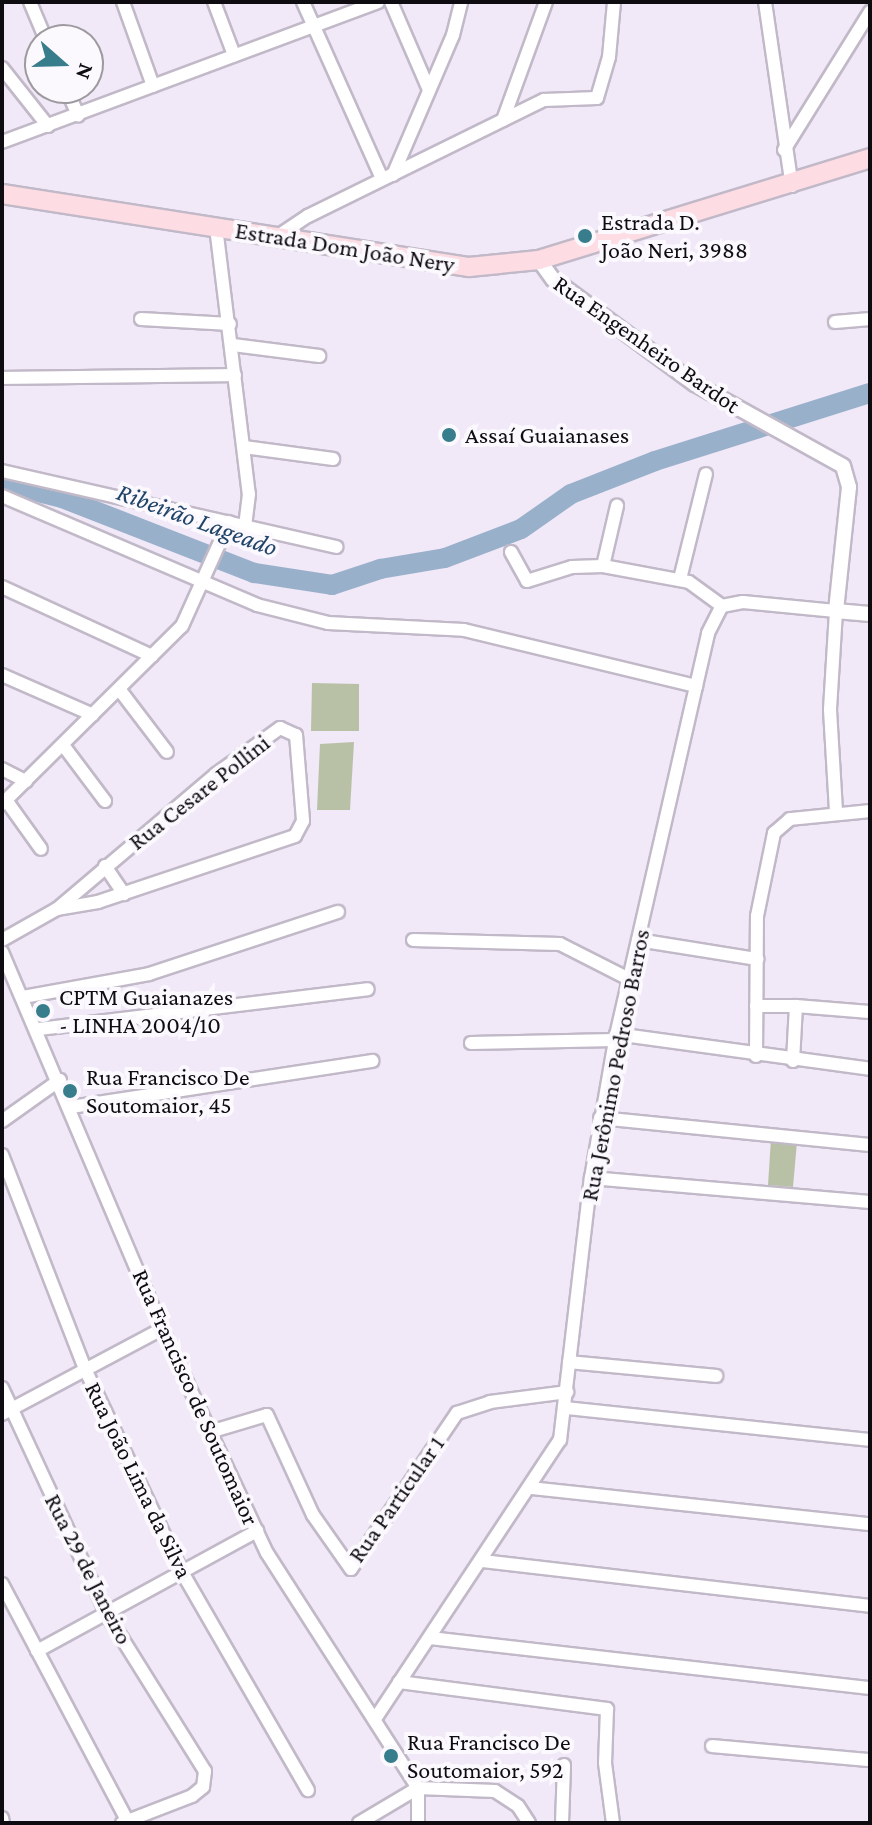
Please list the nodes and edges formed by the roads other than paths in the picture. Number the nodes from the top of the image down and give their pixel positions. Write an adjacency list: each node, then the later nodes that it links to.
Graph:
1 (30, 2): 12 (street)
2 (123, 2): 16 (street)
3 (214, 2): 14 (street)
4 (303, 2): 13 (street)
5 (378, 2): 13 (street)
6 (391, 2): 17 (street)
7 (461, 2): 17 (street)
8 (546, 2): 20 (street)
9 (614, 2): 20 (street)
10 (765, 2): 23 (street)
11 (870, 12): 23 (street)
12 (39, 24)
13 (312, 28): 14 (street); 27 (street)
14 (234, 55): 16 (street)
15 (2, 68): 21 (street)
16 (153, 86): 19 (street)
17 (429, 90): 27 (street)
18 (73, 104): 19 (street)
19 (78, 115): 21 (street)
20 (503, 120): 27 (street)
21 (48, 126): 22 (street)
22 (3, 141)
23 (784, 150): 28 (street)
24 (870, 158): 26 (main road, Estrada Dom João Nery)
25 (870, 169): 26 (main road, Estrada Dom João Nery)
26 (821, 176): 28 (main road, Estrada Dom João Nery)
27 (387, 177): 31 (street)
28 (792, 186): 32 (main road, Estrada Dom João Nery)
29 (2, 194): 30 (main road, Estrada Dom João Nery)
30 (216, 227): 31 (main road, Estrada Dom João Nery); 36 (street)
31 (278, 236): 32 (main road, Estrada Dom João Nery)
32 (539, 260): 56 (street, Rua Engenheiro Bardot)
33 (141, 319): 36 (street)
34 (870, 319): 35 (street)
35 (835, 322)
36 (230, 324): 37 (street)
37 (233, 345): 38 (street); 39 (street)
38 (319, 356)
39 (235, 375): 40 (street); 41 (street)
40 (2, 378)
41 (244, 447): 42 (street); 48 (street)
42 (333, 459)
43 (2, 471): 47 (street)
44 (706, 474): 52 (street)
45 (2, 496): 53 (street)
46 (617, 506): 51 (street)
47 (229, 522): 48 (street); 53 (street)
48 (245, 526): 49 (street)
49 (336, 547)
50 (511, 552): 51 (street)
51 (603, 566): 52 (street)
52 (680, 579): 55 (street)
53 (203, 585): 58 (street); 60 (street)
54 (2, 587): 58 (street)
55 (722, 606): 56 (street); 60 (street, Rua Jerônimo Pedroso Barros)
56 (836, 611): 57 (street); 69 (street)
57 (870, 614)
58 (152, 656): 61 (street)
59 (2, 675): 62 (street)
60 (696, 686): 78 (street, Rua Jerônimo Pedroso Barros)
61 (119, 689): 62 (street); 64 (street)
62 (93, 715): 63 (street)
63 (63, 745): 66 (street); 67 (street)
64 (167, 752)
65 (2, 769): 66 (street)
66 (26, 781): 68 (street)
67 (105, 801)
68 (4, 802): 71 (street)
69 (836, 811): 70 (street); 80 (street)
70 (870, 811)
71 (41, 849)
72 (105, 866): 73 (street, Rua Cesare Pollini); 73 (street, Rua Cesare Pollini); 74 (street, Rua Cesare Pollini)
73 (124, 894): 74 (street, Rua Cesare Pollini)
74 (57, 909): 76 (street, Rua Cesare Pollini)
75 (338, 912): 83 (street)
76 (2, 940)
77 (413, 940): 81 (street)
78 (638, 940): 80 (street); 81 (street, Rua Jerônimo Pedroso Barros)
79 (2, 952): 83 (street, Rua Francisco de Soutomaior)
80 (757, 959): 84 (street)
81 (629, 979): 88 (street, Rua Jerônimo Pedroso Barros)
82 (368, 989): 87 (street)
83 (23, 997): 87 (street, Rua Francisco de Soutomaior)
84 (756, 1006): 85 (street); 90 (street)
85 (796, 1006): 86 (street); 92 (street)
86 (870, 1012)
87 (39, 1029): 94 (street, Rua Francisco de Soutomaior)
88 (616, 1037): 89 (street); 90 (street); 96 (street, Rua Jerônimo Pedroso Barros)
89 (471, 1043)
90 (756, 1056): 92 (street)
91 (373, 1061): 95 (street)
92 (793, 1061): 93 (street)
93 (870, 1069)
94 (60, 1080): 95 (street, Rua Francisco de Soutomaior); 97 (street)
95 (71, 1107): 102 (street, Rua Francisco de Soutomaior)
96 (600, 1118): 98 (street); 100 (street, Rua Jerônimo Pedroso Barros)
97 (2, 1121)
98 (870, 1145)
99 (2, 1155): 104 (street, Rua João Lima da Silva)
100 (591, 1178): 101 (street); 103 (street, Rua Jerônimo Pedroso Barros)
101 (870, 1202)
102 (162, 1329): 104 (street); 110 (street, Rua Francisco de Soutomaior)
103 (569, 1362): 105 (street); 107 (street, Rua Jerônimo Pedroso Barros)
104 (85, 1369): 109 (street); 116 (street, Rua João Lima da Silva)
105 (716, 1376)
106 (2, 1388): 109 (street, Rua 29 de Janeiro)
107 (567, 1392): 108 (street, Rua Jerônimo Pedroso Barros); 110 (street, Rua Particular 1)
108 (566, 1408): 111 (street); 112 (street, Rua Jerônimo Pedroso Barros)
109 (7, 1412): 119 (street, Rua 29 de Janeiro)
110 (213, 1431): 114 (street, Rua Francisco de Soutomaior)
111 (870, 1440)
112 (531, 1488): 113 (street); 115 (street, Rua Jerônimo Pedroso Barros)
113 (870, 1524)
114 (257, 1531): 116 (street); 124 (street, Rua Francisco de Soutomaior)
115 (482, 1561): 118 (street); 120 (street, Rua Jerônimo Pedroso Barros)
116 (182, 1572): 119 (street); 129 (street, Rua João Lima da Silva)
117 (2, 1584): 121 (street)
118 (870, 1606)
119 (108, 1616): 121 (street); 131 (street, Rua 29 de Janeiro)
120 (430, 1638): 122 (street, Rua Jerônimo Pedroso Barros); 123 (street)
121 (37, 1651): 131 (street)
122 (399, 1682): 124 (street, Rua Jerônimo Pedroso Barros); 135 (street)
123 (870, 1688)
124 (375, 1719): 128 (street, Rua Francisco de Soutomaior)
125 (712, 1746): 126 (street)
126 (870, 1760)
127 (564, 1765): 134 (street)
128 (418, 1788): 130 (street); 132 (street); 133 (street)
129 (308, 1790)
130 (524, 1821)
131 (124, 1822)
132 (359, 1823)
133 (418, 1823)
134 (562, 1823)
135 (613, 1823)

